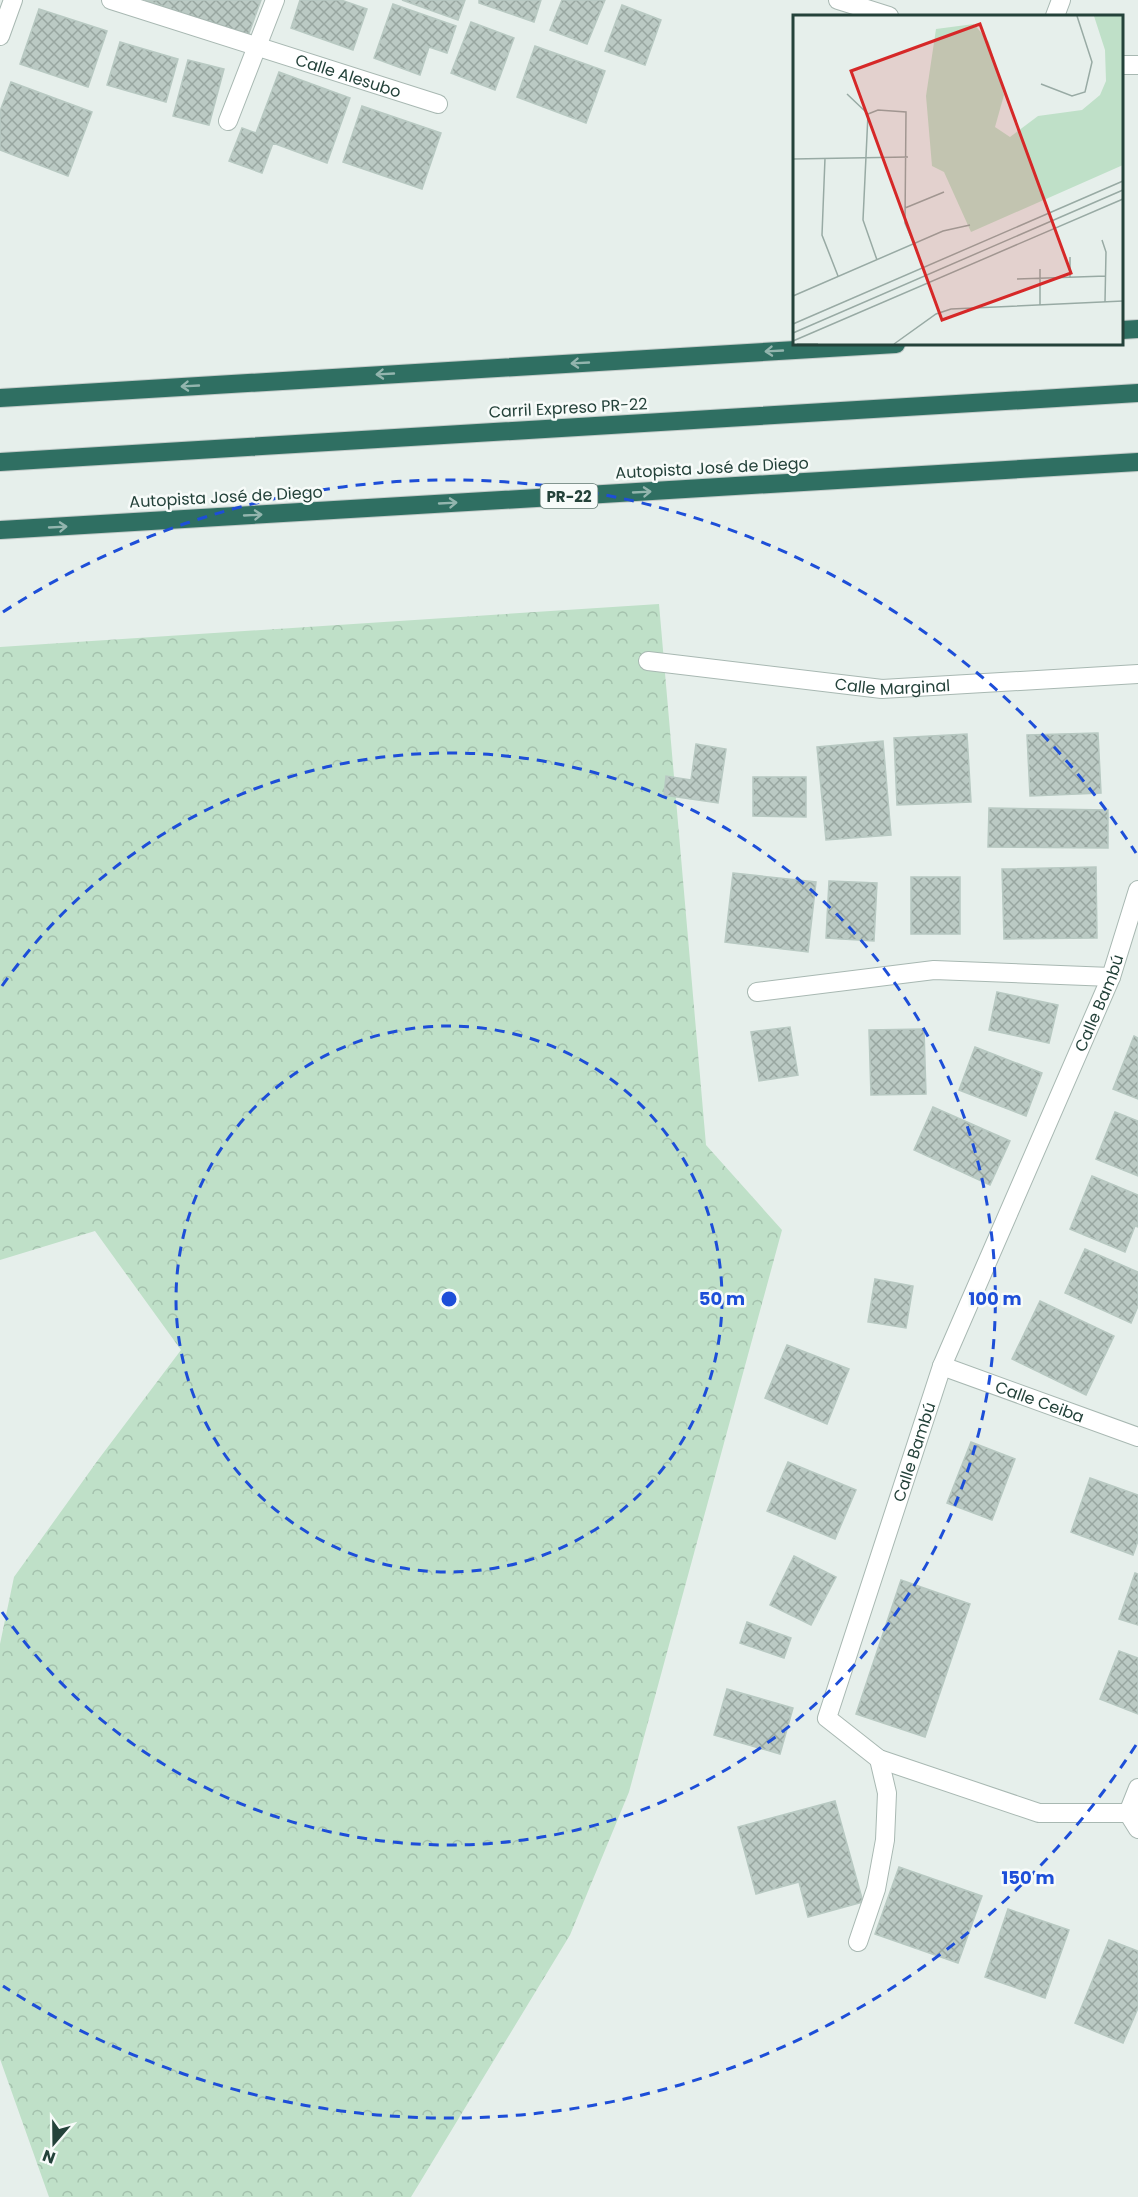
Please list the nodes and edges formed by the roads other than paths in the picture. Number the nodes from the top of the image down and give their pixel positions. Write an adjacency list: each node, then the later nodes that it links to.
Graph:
1 (13, 0): 8 (street)
2 (111, 0): 9 (street, Calle Alesubo)
3 (275, 0): 9 (street)
4 (838, 0): 6 (street)
5 (1061, 0): 7 (street)
6 (886, 15)
7 (1055, 15)
8 (0, 36)
9 (257, 47): 10 (street, Calle Alesubo); 11 (street)
10 (438, 104)
11 (228, 121)
12 (1138, 329): 13 (highway)
13 (1123, 330)
14 (879, 345): 16 (highway, one-way to 16)
15 (1138, 393): 17 (highway, Carril Expreso PR-22)
16 (0, 398)
17 (0, 462)
18 (1138, 462): 19 (highway, Autopista José de Diego / PR-22, one-way to 18)
19 (0, 530)
20 (648, 661): 21 (street, Calle Marginal)
21 (1138, 674)
22 (1138, 890): 23 (street, Calle Bambú)
23 (1111, 977): 24 (street); 25 (street, Calle Bambú)
24 (757, 992)
25 (942, 1366): 26 (street, Calle Ceiba); 27 (street, Calle Bambú)
26 (1138, 1437)
27 (879, 1759): 29 (street, Calle Bambú); 31 (street)
28 (1138, 1788): 29 (street)
29 (1128, 1814): 30 (street)
30 (1138, 1829)
31 (858, 1942)

